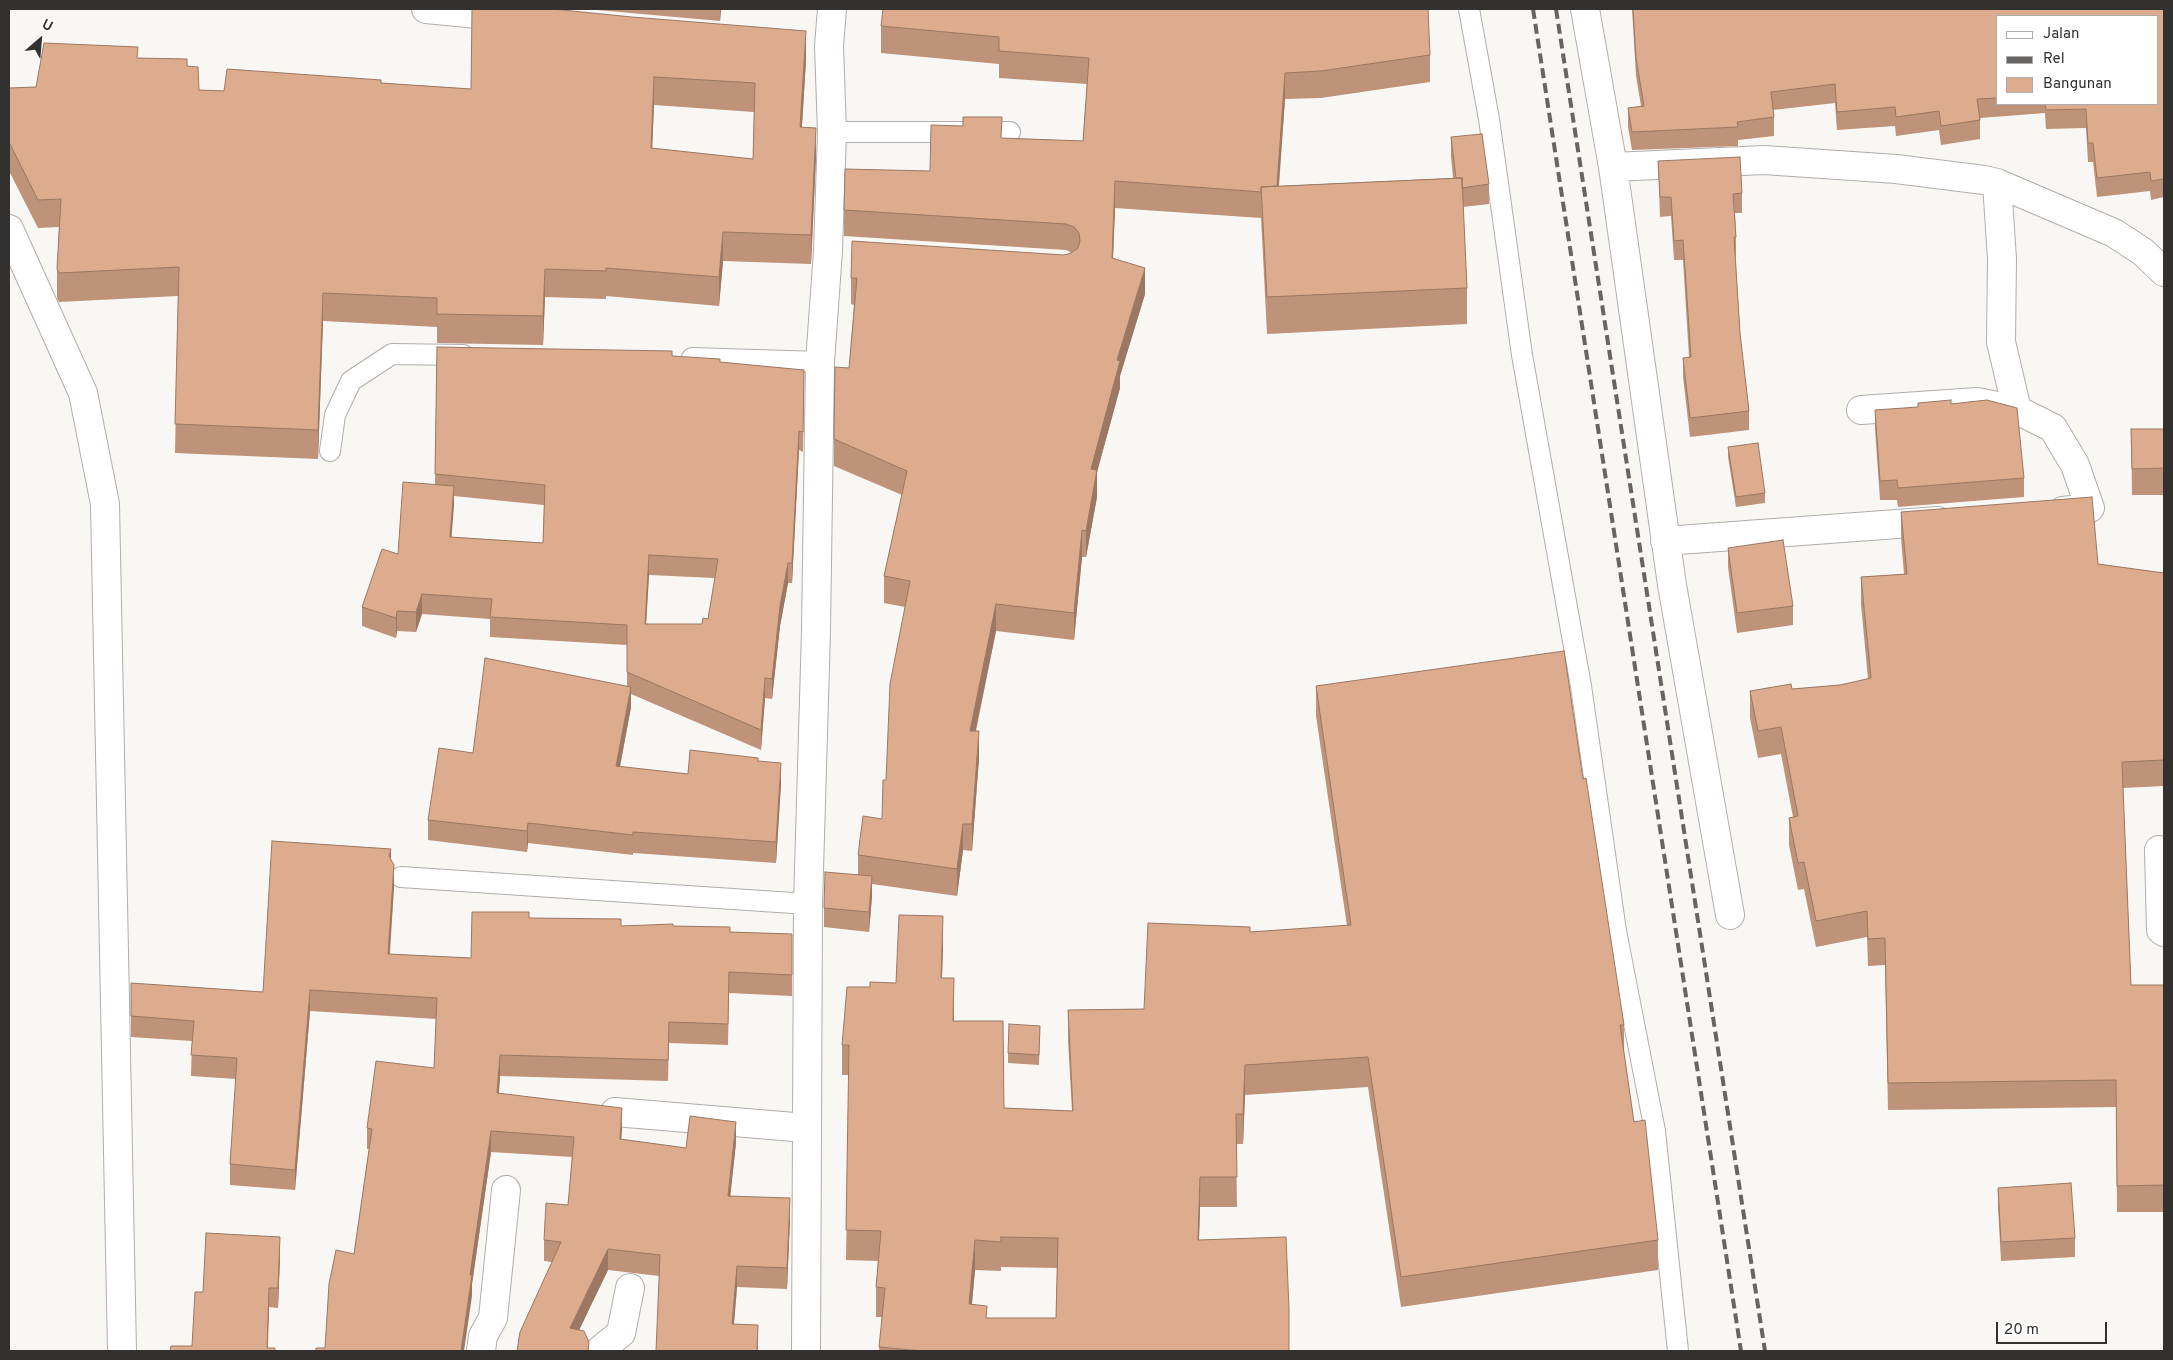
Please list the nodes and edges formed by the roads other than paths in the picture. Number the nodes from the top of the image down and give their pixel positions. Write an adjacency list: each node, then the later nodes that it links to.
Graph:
1 (426, 9): 5 (street)
2 (832, 9): 7 (street)
3 (1469, 9): 38 (lane)
4 (1586, 9): 10 (street)
5 (535, 20)
6 (800, 44): 7 (street)
7 (829, 46): 8 (street)
8 (832, 132): 9 (lane); 13 (street)
9 (1010, 132)
10 (1613, 167): 11 (street); 24 (street)
11 (1997, 183): 15 (street); 20 (street)
12 (9, 229): 34 (street)
13 (828, 251): 14 (street); 18 (street)
14 (858, 253)
15 (2164, 272)
16 (480, 355): 21 (lane)
17 (678, 358): 18 (lane)
18 (820, 362): 27 (street)
19 (1862, 410): 20 (street)
20 (2017, 410): 22 (street)
21 (330, 451)
22 (2041, 513)
23 (1964, 519): 24 (street)
24 (1665, 541): 28 (street)
25 (2159, 850): 29 (street)
26 (401, 877): 27 (lane)
27 (808, 904): 31 (street)
28 (1730, 915)
29 (2164, 932)
30 (615, 1112): 31 (street)
31 (806, 1128): 37 (street)
32 (506, 1190): 35 (street)
33 (630, 1288): 36 (street)
34 (122, 1351)
35 (481, 1351)
36 (599, 1351)
37 (806, 1351)
38 (1678, 1351)

